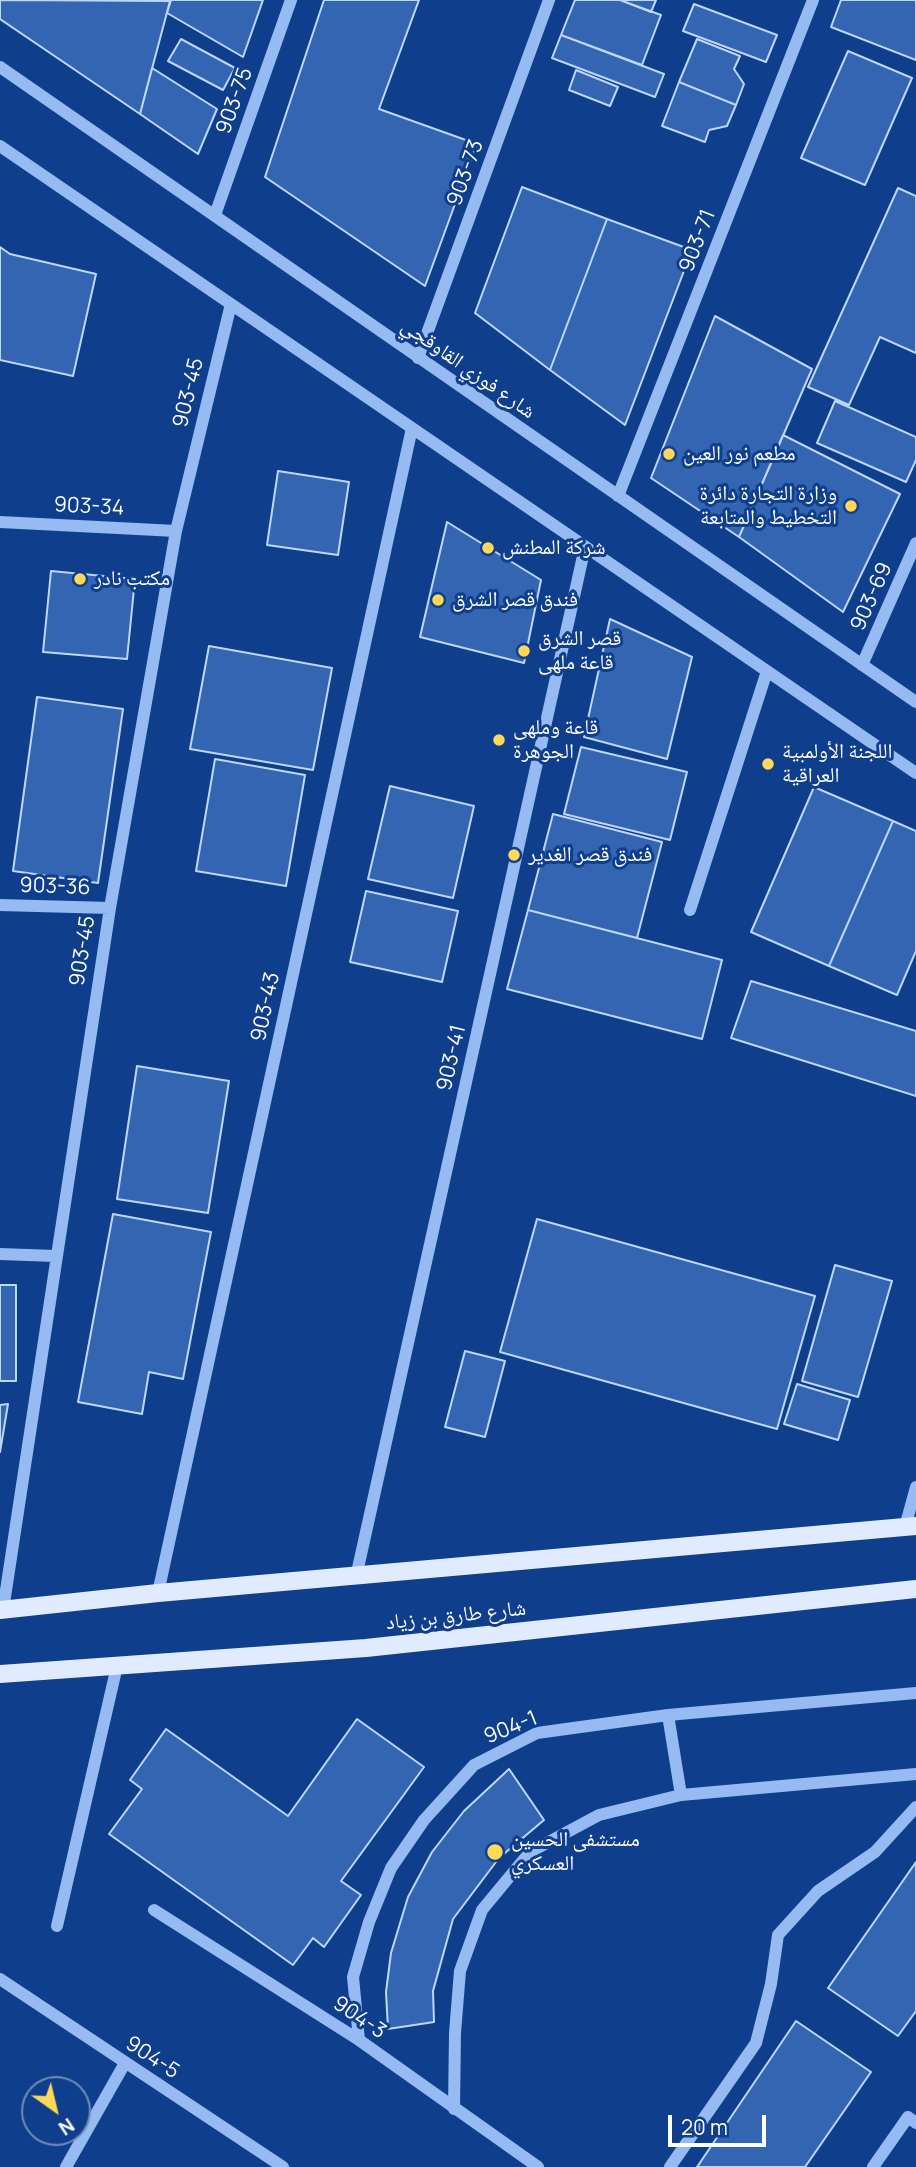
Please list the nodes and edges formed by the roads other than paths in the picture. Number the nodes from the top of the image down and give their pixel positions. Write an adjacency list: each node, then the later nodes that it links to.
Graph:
1 (291, 0): 6 (street, 903-75)
2 (550, 0): 8 (street, 903-73)
3 (813, 0): 10 (street, 903-71)
4 (0, 67): 6 (street, شارع فوزي القاوقجي)
5 (0, 146): 7 (street)
6 (215, 215): 8 (street, شارع فوزي القاوقجي)
7 (230, 304): 9 (street); 12 (street, 903-45)
8 (418, 358): 10 (street, شارع فوزي القاوقجي)
9 (412, 428): 14 (street); 28 (street, 903-43)
10 (618, 496): 15 (street, شارع فوزي القاوقجي)
11 (0, 522): 12 (street, 903-34)
12 (176, 531): 20 (street, 903-45)
13 (916, 543): 15 (street, 903-69)
14 (585, 547): 16 (street); 26 (street, 903-41)
15 (862, 665): 17 (street, شارع فوزي القاوقجي)
16 (767, 671): 18 (street); 21 (street)
17 (916, 702)
18 (916, 773)
19 (0, 905): 20 (street, 903-36)
20 (110, 908): 23 (street, 903-45)
21 (690, 909)
22 (0, 1254): 23 (street)
23 (55, 1256): 29 (street, 903-45)
24 (916, 1487): 25 (street)
25 (911, 1526): 26 (main road)
26 (356, 1577): 28 (main road)
27 (916, 1589): 30 (main road, شارع طارق بن زياد)
28 (158, 1593): 29 (main road)
29 (2, 1610)
30 (117, 1666): 31 (main road, شارع طارق بن زياد); 38 (street)
31 (0, 1674)
32 (916, 1693): 33 (street, 904-1)
33 (668, 1716): 35 (street); 40 (street, 904-1)
34 (916, 1774): 35 (street)
35 (681, 1795): 43 (street)
36 (916, 1807): 48 (street)
37 (154, 1910): 40 (street, 904-3)
38 (57, 1926)
39 (0, 1979): 41 (street, 904-5)
40 (359, 2040): 43 (street, 904-3)
41 (125, 2063): 45 (street); 46 (street, 904-5)
42 (916, 2105): 44 (street)
43 (454, 2109): 47 (street, 904-3)
44 (912, 2120): 49 (street)
45 (66, 2167)
46 (283, 2167)
47 (538, 2167)
48 (670, 2167)
49 (873, 2167)

